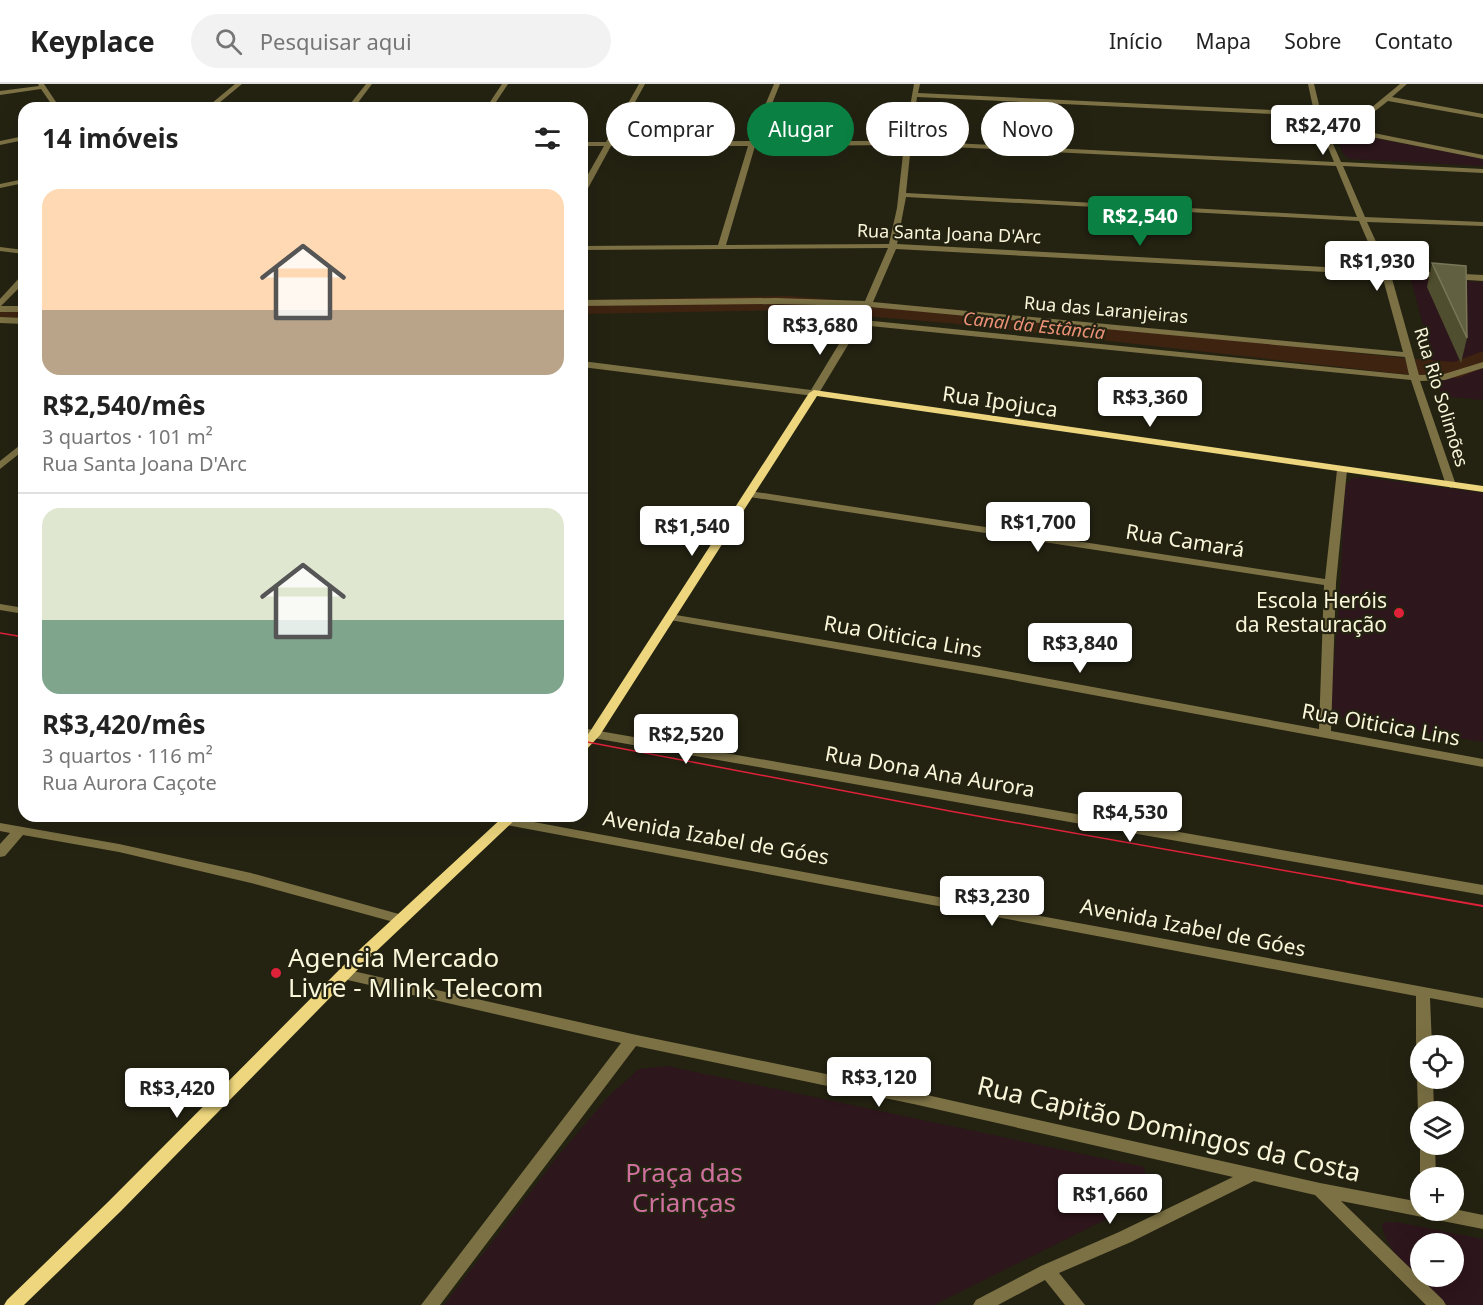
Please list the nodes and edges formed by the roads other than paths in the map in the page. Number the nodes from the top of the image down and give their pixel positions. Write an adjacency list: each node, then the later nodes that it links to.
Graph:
1 (239, 84): 14 (street)
2 (369, 84): 15 (street)
3 (506, 84): 16 (street)
4 (642, 84): 17 (street)
5 (777, 84): 18 (street)
6 (917, 84): 11 (street)
7 (1311, 84): 21 (street, Rua Rio Solimões)
8 (1404, 84): 12 (street)
9 (42, 86): 10 (street); 13 (street)
10 (0, 93)
11 (914, 95): 19 (street); 21 (street)
12 (1389, 99): 20 (street); 21 (street)
13 (53, 102)
14 (216, 102)
15 (355, 102)
16 (493, 102)
17 (632, 102)
18 (770, 102)
19 (913, 102)
20 (1483, 116)
21 (1320, 119): 30 (street); 31 (street, Rua Rio Solimões)
22 (18, 139): 23 (street)
23 (0, 143)
24 (588, 144): 25 (street)
25 (606, 144)
26 (606, 146): 33 (street)
27 (969, 146): 31 (street)
28 (749, 156): 40 (street)
29 (905, 156): 36 (street)
30 (1483, 157)
31 (1340, 164): 32 (street); 37 (street, Rua Rio Solimões)
32 (1483, 171)
33 (588, 180)
34 (18, 182): 35 (street)
35 (0, 186)
36 (902, 195): 37 (street); 39 (street)
37 (1364, 219): 38 (street); 44 (street, Rua Rio Solimões)
38 (1483, 224)
39 (893, 246): 40 (street, Rua Santa Joana D'Arc); 44 (street, Rua Santa Joana D'Arc); 49 (street)
40 (721, 247): 41 (street, Rua Santa Joana D'Arc)
41 (588, 248)
42 (0, 249): 43 (street)
43 (18, 251)
44 (1386, 274): 45 (street, Rua Santa Joana D'Arc); 55 (street, Rua Rio Solimões)
45 (1483, 278)
46 (18, 284): 48 (street)
47 (588, 303): 49 (street, Rua das Laranjeiras)
48 (0, 304)
49 (867, 304): 53 (street); 55 (street, Rua das Laranjeiras)
50 (0, 309): 51 (street)
51 (18, 309)
52 (0, 320): 54 (street)
53 (857, 320): 58 (street, Rua das Laranjeiras); 59 (street)
54 (18, 321)
55 (1411, 357): 58 (street, Rua Rio Solimões)
56 (1483, 365): 58 (street, Rua das Laranjeiras)
57 (588, 367): 59 (street, Rua Ipojuca)
58 (1415, 376): 63 (street, Rua Rio Solimões)
59 (814, 393): 62 (main road, Rua Ipojuca); 65 (main road)
60 (18, 450): 61 (street)
61 (0, 466)
62 (1342, 470): 63 (main road, Rua Ipojuca); 66 (street)
63 (1451, 485): 64 (main road, Rua Ipojuca)
64 (1483, 489)
65 (750, 494): 66 (street, Rua Camará); 69 (main road)
66 (1330, 583): 71 (street)
67 (0, 607): 68 (street)
68 (18, 610)
69 (670, 617): 70 (main road); 71 (street, Rua Oiticica Lins)
70 (588, 733): 78 (street, Rua Dona Ana Aurora)
71 (1326, 734): 72 (street, Rua Oiticica Lins)
72 (1483, 763)
73 (506, 822): 79 (main road)
74 (525, 822): 81 (street, Avenida Izabel de Góes)
75 (0, 827): 76 (street)
76 (20, 830): 77 (street); 79 (street)
77 (0, 853)
78 (1483, 890)
79 (401, 920): 80 (main road)
80 (344, 974): 84 (street, Rua Capitão Domingos da Costa); 91 (main road)
81 (1423, 993): 82 (street, Avenida Izabel de Góes); 83 (street)
82 (1483, 1003)
83 (1424, 1035)
84 (632, 1040): 85 (street, Rua Capitão Domingos da Costa); 92 (street)
85 (1254, 1174): 86 (street, Rua Capitão Domingos da Costa); 90 (street)
86 (1320, 1190): 87 (street, Rua Capitão Domingos da Costa); 95 (street)
87 (1410, 1207)
88 (1464, 1218): 89 (street)
89 (1483, 1222)
90 (1047, 1271): 93 (street); 94 (street)
91 (13, 1305)
92 (430, 1305)
93 (982, 1305)
94 (1076, 1305)
95 (1437, 1305)

